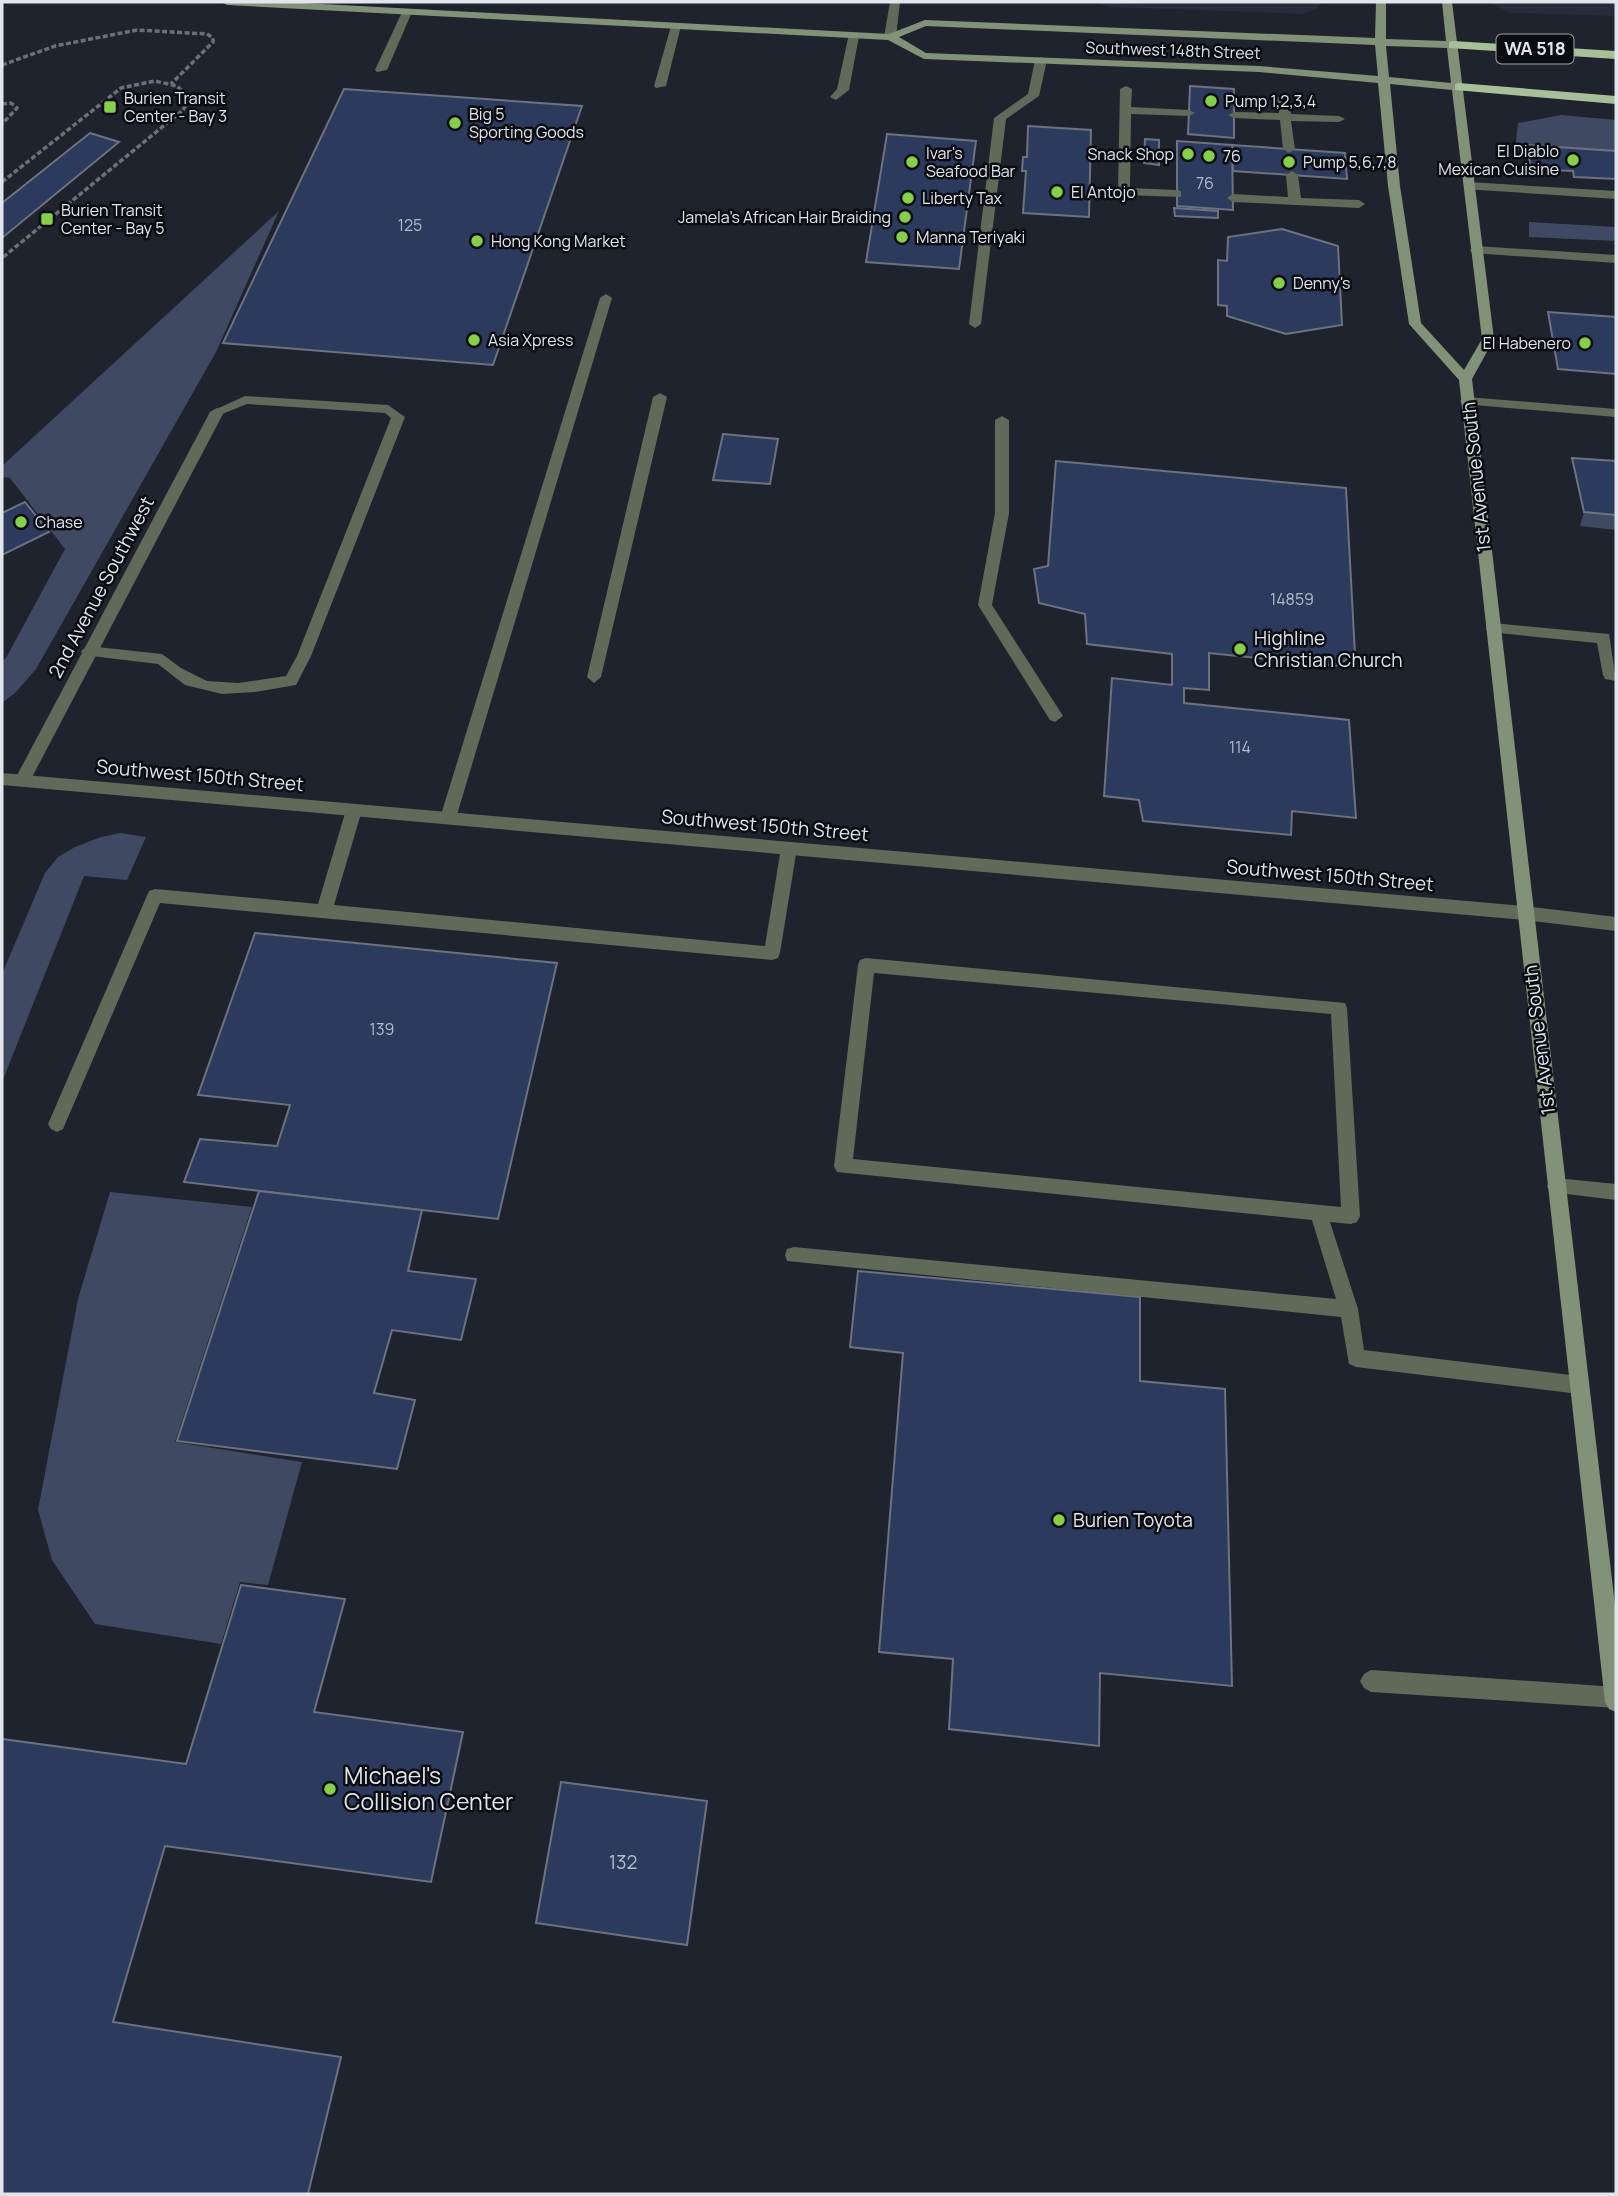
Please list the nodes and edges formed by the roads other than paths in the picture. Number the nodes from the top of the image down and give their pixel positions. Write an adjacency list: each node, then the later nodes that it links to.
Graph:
1 (227, 2): 5 (main road, Southwest 148th Street)
2 (895, 2): 9 (street)
3 (1381, 2): 10 (main road, 1st Avenue South)
4 (1447, 2): 11 (main road, 1st Avenue South)
5 (327, 4): 6 (main road, Southwest 148th Street)
6 (407, 12): 7 (main road, Southwest 148th Street); 14 (street)
7 (676, 26): 8 (main road, Southwest 148th Street); 16 (street)
8 (853, 36): 9 (main road, Southwest 148th Street); 19 (street)
9 (890, 37): 10 (main road, Southwest 148th Street); 13 (main road, Southwest 148th Street)
10 (1380, 42): 11 (main road, Southwest 148th Street); 15 (main road, 1st Avenue South)
11 (1453, 45): 12 (highway, WA 518); 17 (main road, 1st Avenue South)
12 (1616, 55)
13 (1041, 60): 15 (main road, Southwest 148th Street); 38 (street)
14 (382, 69)
15 (1384, 81): 17 (main road, Southwest 148th Street); 39 (main road, 1st Avenue South)
16 (660, 86)
17 (1459, 87): 21 (highway, WA 518); 29 (main road, 1st Avenue South)
18 (1126, 89): 22 (street)
19 (836, 97)
20 (1283, 98): 25 (street)
21 (1616, 100)
22 (1126, 110): 23 (street); 30 (street)
23 (1189, 113)
24 (1234, 115): 25 (street)
25 (1285, 117): 26 (street); 27 (street)
26 (1339, 119)
27 (1289, 149)
28 (1292, 175): 33 (street)
29 (1468, 186): 31 (street); 35 (main road, 1st Avenue South)
30 (1177, 194)
31 (1616, 195)
32 (1233, 198): 33 (street)
33 (1295, 202): 34 (street)
34 (1359, 204)
35 (1476, 250): 36 (street); 39 (main road, 1st Avenue South)
36 (1616, 259)
37 (606, 298): 52 (street)
38 (975, 324)
39 (1465, 379): 41 (main road, 1st Avenue South)
40 (660, 397): 47 (street)
41 (1467, 401): 42 (street); 44 (main road, 1st Avenue South)
42 (1616, 413)
43 (1002, 420): 48 (street)
44 (1493, 628): 46 (street); 55 (main road, 1st Avenue South)
45 (88, 651): 45 (street, 2nd Avenue Southwest); 50 (street, 2nd Avenue Southwest)
46 (1616, 676)
47 (594, 677)
48 (1055, 716)
49 (2, 779): 50 (street, Southwest 150th Street)
50 (22, 781): 51 (street, Southwest 150th Street)
51 (354, 810): 52 (street, Southwest 150th Street); 54 (street)
52 (448, 818): 53 (street, Southwest 150th Street)
53 (789, 848): 54 (street); 55 (street, Southwest 150th Street)
54 (324, 911): 57 (street)
55 (1524, 913): 56 (street, Southwest 150th Street); 58 (main road, 1st Avenue South)
56 (1616, 924)
57 (57, 1124)
58 (1556, 1186): 59 (street); 63 (main road, 1st Avenue South)
59 (1616, 1192)
60 (1318, 1212): 60 (street); 62 (street)
61 (794, 1255): 62 (street)
62 (1349, 1309): 63 (street)
63 (1579, 1385): 65 (main road, 1st Avenue South)
64 (1371, 1681): 65 (street)
65 (1616, 1700)

